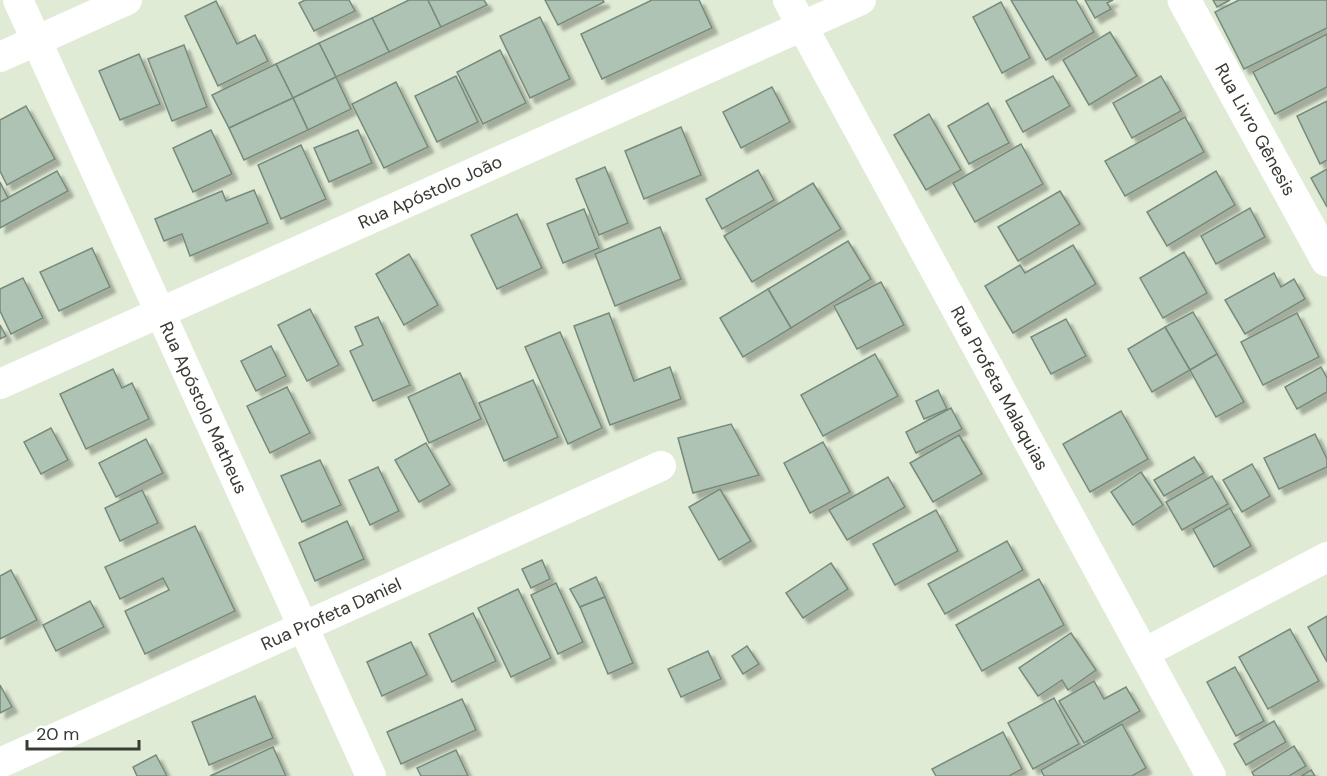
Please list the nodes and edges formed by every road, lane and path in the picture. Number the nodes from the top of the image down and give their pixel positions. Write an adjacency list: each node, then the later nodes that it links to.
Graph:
1 (18, 0): 7 (street, Rua Apóstolo Matheus)
2 (127, 0): 7 (street)
3 (788, 0): 6 (street, Rua Profeta Malaquias)
4 (861, 0): 6 (street, Rua Apóstolo João)
5 (1184, 0): 9 (street, Rua Livro Gênesis)
6 (802, 26): 10 (street, Rua Apóstolo João); 15 (street, Rua Profeta Malaquias)
7 (36, 41): 8 (street); 10 (street, Rua Apóstolo Matheus)
8 (0, 57)
9 (1327, 260)
10 (161, 312): 11 (street, Rua Apóstolo João); 14 (street, Rua Apóstolo Matheus)
11 (0, 384)
12 (661, 466): 14 (street, Rua Profeta Daniel)
13 (1327, 557): 15 (street)
14 (303, 627): 16 (street, Rua Profeta Daniel); 17 (street, Rua Apóstolo Matheus)
15 (1144, 653): 18 (street, Rua Profeta Malaquias)
16 (0, 763)
17 (371, 776)
18 (1211, 776)

